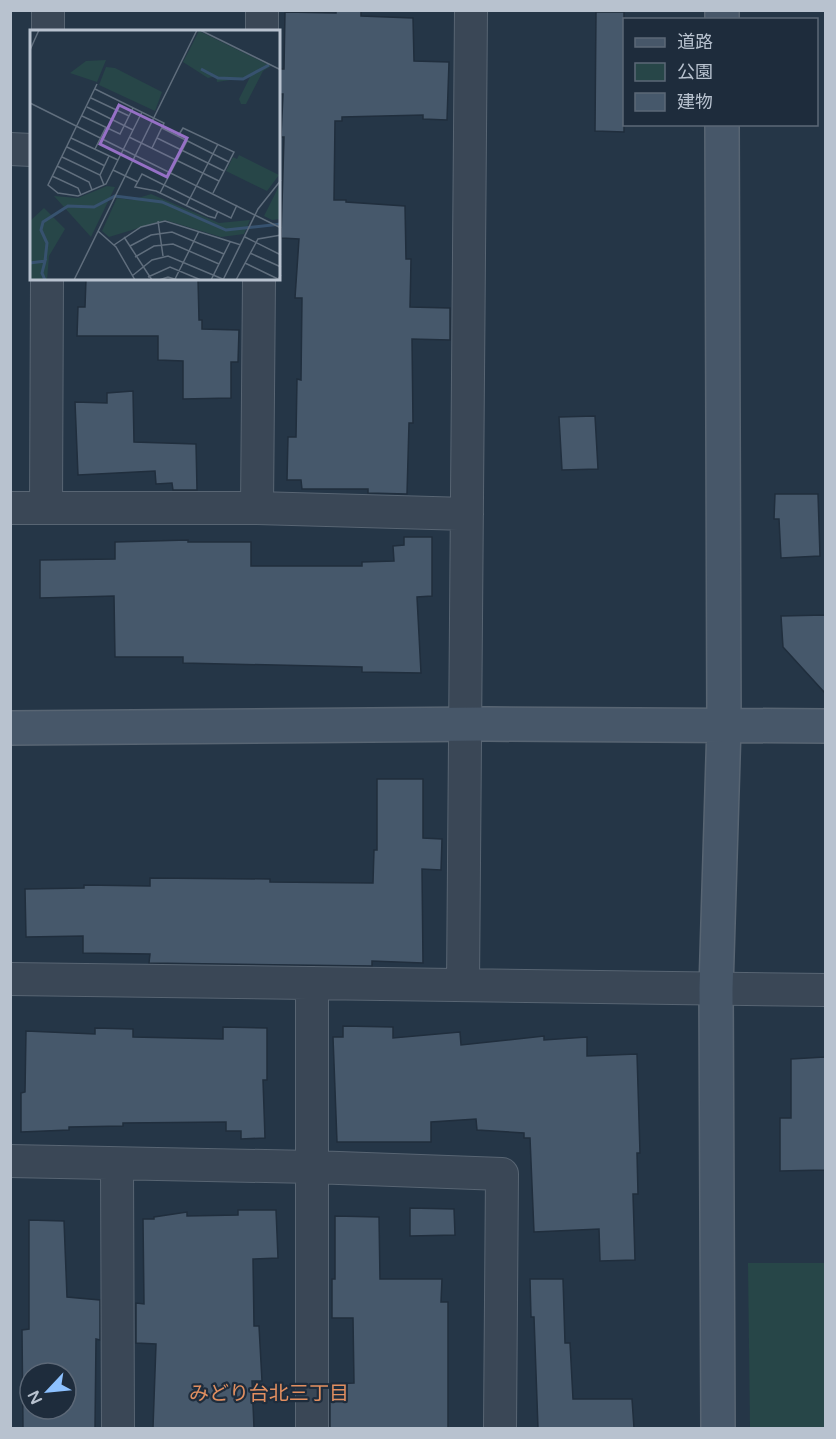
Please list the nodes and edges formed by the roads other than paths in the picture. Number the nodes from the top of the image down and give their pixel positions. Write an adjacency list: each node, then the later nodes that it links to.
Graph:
1 (48, 10): 4 (street)
2 (262, 10): 5 (street)
3 (471, 10): 14 (street)
4 (48, 30)
5 (262, 30)
6 (722, 126): 16 (street)
7 (10, 149): 8 (street)
8 (30, 150)
9 (47, 280): 13 (street)
10 (259, 280): 11 (street)
11 (257, 507): 13 (street); 14 (street)
12 (10, 508): 13 (street)
13 (46, 508)
14 (466, 514): 15 (street)
15 (465, 724): 16 (street); 18 (street); 21 (street)
16 (724, 726): 17 (street); 22 (street)
17 (825, 726)
18 (10, 728)
19 (10, 979): 20 (street)
20 (312, 983): 21 (street); 26 (street)
21 (464, 985): 22 (street)
22 (716, 989): 23 (street); 30 (street)
23 (825, 990)
24 (10, 1161): 25 (street)
25 (117, 1164): 26 (street); 27 (street)
26 (312, 1167): 28 (street); 29 (street)
27 (118, 1428)
28 (312, 1428)
29 (500, 1428)
30 (718, 1428)

